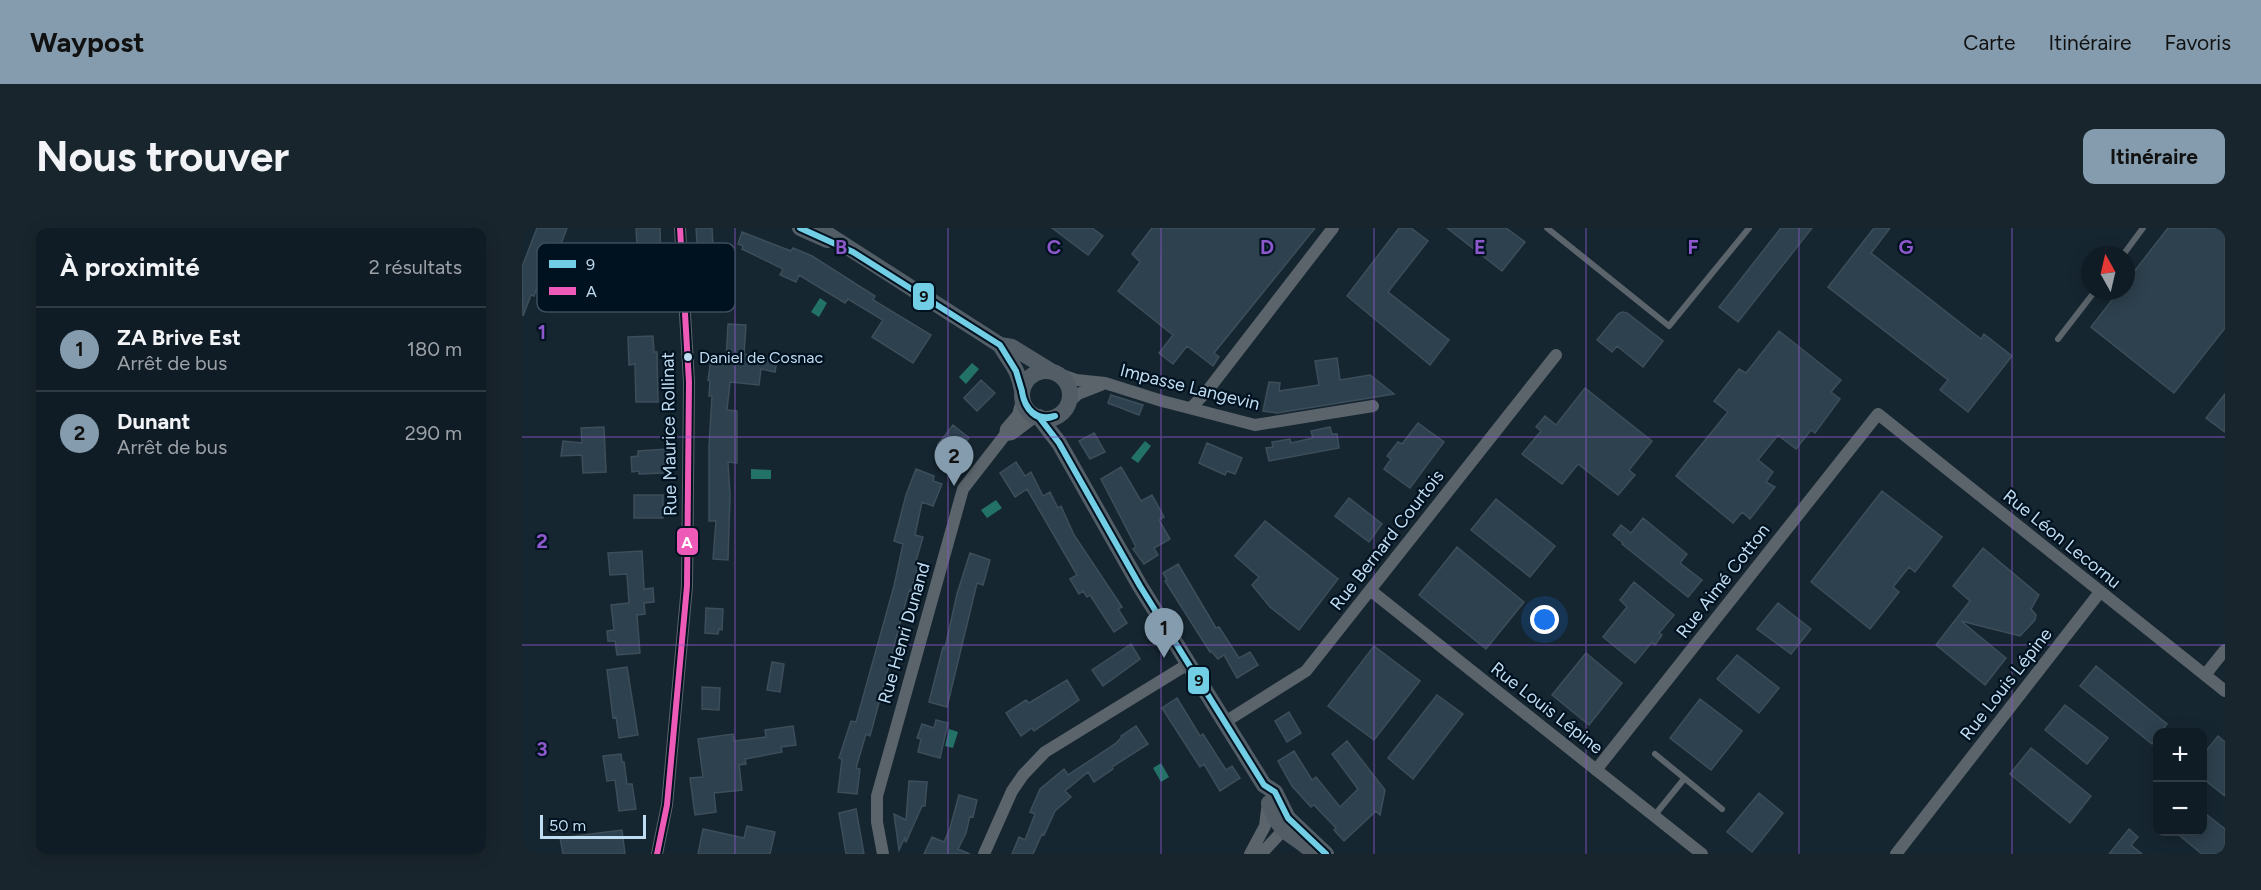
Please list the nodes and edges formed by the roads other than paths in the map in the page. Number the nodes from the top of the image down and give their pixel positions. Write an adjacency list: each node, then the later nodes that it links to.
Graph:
1 (680, 228): 8 (street, Rue Maurice Rollinat)
2 (800, 228): 10 (street)
3 (1333, 228): 21 (street)
4 (1547, 228): 5 (lane)
5 (1749, 228)
6 (2144, 228): 9 (lane)
7 (825, 230): 10 (street)
8 (681, 243)
9 (2130, 246)
10 (853, 252): 14 (street)
11 (2088, 300): 13 (lane)
12 (685, 312): 40 (street, Rue Maurice Rollinat)
13 (2058, 339)
14 (1000, 345): 16 (street); 18 (street)
15 (1556, 355): 26 (street, Rue Bernard Courtois)
16 (1055, 373): 17 (street, Impasse Langevin); 18 (street); 19 (street)
17 (1105, 383): 19 (street, Impasse Langevin); 21 (street, Impasse Langevin)
18 (1022, 395): 23 (street); 24 (street, Rue Henri Dunand)
19 (1067, 405): 23 (street); 25 (street)
20 (1373, 406): 21 (street, Impasse Langevin)
21 (1191, 408)
22 (1878, 414): 27 (street, Rue Léon Lecornu); 34 (street, Rue Aimé Cotton)
23 (1037, 417): 24 (street, Rue Henri Dunand); 25 (street)
24 (1005, 435): 41 (street, Rue Henri Dunand)
25 (1059, 443): 29 (street)
26 (1370, 591): 32 (street, Rue Bernard Courtois); 34 (street, Rue Louis Lépine)
27 (2100, 592): 30 (street, Rue Léon Lecornu); 48 (street, Rue Louis Lépine)
28 (2225, 650): 30 (street)
29 (1188, 664): 32 (street); 42 (street)
30 (2205, 675): 31 (street, Rue Léon Lecornu)
31 (2225, 691)
32 (1225, 722): 36 (street)
33 (1655, 754): 35 (lane)
34 (1596, 770): 38 (street, Rue Louis Lépine)
35 (1684, 778): 37 (lane); 38 (lane)
36 (1266, 793): 39 (street); 43 (street)
37 (1722, 809)
38 (1654, 816): 47 (street, Rue Louis Lépine)
39 (1288, 826): 44 (street); 45 (street); 46 (street)
40 (657, 854)
41 (883, 854)
42 (984, 854)
43 (1250, 854)
44 (1261, 854)
45 (1315, 854)
46 (1326, 854)
47 (1702, 854)
48 (1896, 854)

